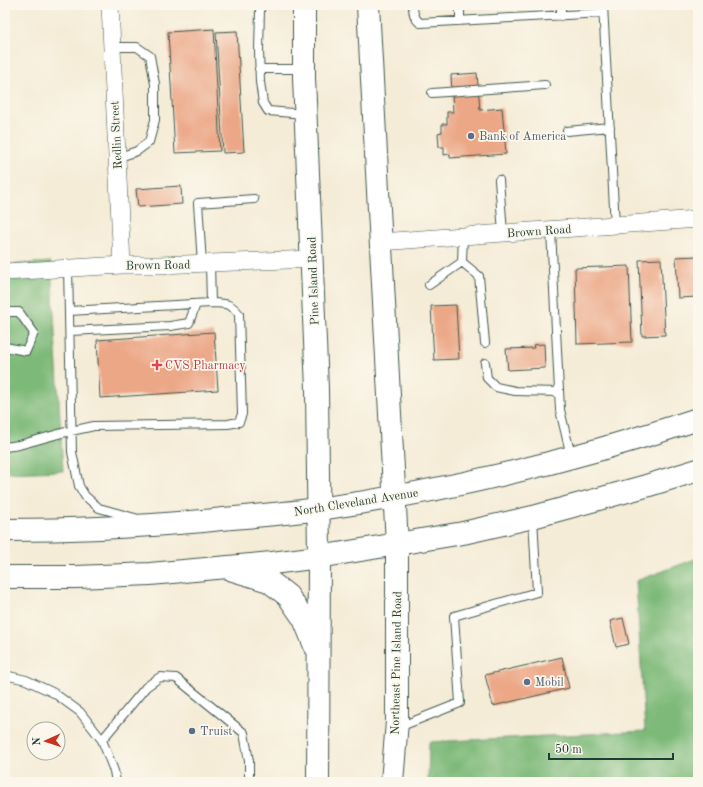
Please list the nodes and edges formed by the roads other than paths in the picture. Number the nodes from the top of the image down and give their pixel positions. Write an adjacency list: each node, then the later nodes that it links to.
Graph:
1 (110, 5): 11 (street, Redlin Street)
2 (262, 5): 12 (lane)
3 (304, 5): 13 (main road, Pine Island Road)
4 (368, 5): 27 (main road)
5 (413, 5): 10 (lane)
6 (460, 5): 10 (lane)
7 (561, 5): 9 (lane)
8 (603, 9): 9 (lane); 17 (lane)
9 (562, 16): 10 (lane)
10 (460, 21)
11 (112, 47): 19 (street, Redlin Street); 19 (lane)
12 (260, 69): 13 (lane); 16 (lane)
13 (304, 69): 16 (main road, Pine Island Road)
14 (545, 86): 15 (lane)
15 (432, 93)
16 (306, 114): 28 (main road, Pine Island Road)
17 (610, 127): 18 (lane); 23 (lane)
18 (567, 131)
19 (117, 158): 31 (street, Redlin Street)
20 (499, 180): 25 (lane)
21 (254, 199): 30 (lane)
22 (698, 219): 23 (street, Brown Road)
23 (615, 226): 24 (street, Brown Road)
24 (552, 230): 25 (street, Brown Road); 43 (lane)
25 (503, 233): 26 (street, Brown Road)
26 (463, 236): 27 (street, Brown Road); 29 (lane)
27 (380, 242): 49 (main road)
28 (312, 259): 30 (street, Brown Road); 50 (main road, Pine Island Road)
29 (462, 262): 34 (lane); 40 (lane)
30 (206, 263): 31 (street, Brown Road); 35 (lane)
31 (122, 265): 32 (street, Brown Road)
32 (68, 268): 33 (street, Brown Road); 37 (lane)
33 (5, 272)
34 (429, 285)
35 (211, 303): 36 (lane); 45 (lane)
36 (196, 304): 37 (lane); 39 (lane)
37 (69, 311): 39 (lane)
38 (5, 312): 41 (lane)
39 (70, 331): 45 (lane)
40 (485, 343)
41 (5, 347)
42 (485, 363): 43 (lane)
43 (559, 392): 47 (lane)
44 (698, 419): 47 (main road, North Cleveland Avenue)
45 (72, 431): 46 (lane); 52 (lane)
46 (5, 447)
47 (571, 457): 49 (main road, North Cleveland Avenue)
48 (698, 470): 51 (main road)
49 (394, 497): 50 (main road, North Cleveland Avenue); 54 (main road)
50 (319, 509): 52 (main road, North Cleveland Avenue); 55 (main road, Pine Island Road)
51 (533, 517): 54 (main road); 60 (lane)
52 (157, 524): 53 (main road, North Cleveland Avenue)
53 (5, 530)
54 (397, 544): 55 (main road); 60 (main road, Northeast Pine Island Road)
55 (319, 557): 56 (main road); 58 (main road)
56 (223, 567): 57 (main road); 58 (main road)
57 (5, 577)
58 (319, 654): 64 (main road)
59 (5, 675): 61 (lane)
60 (397, 728): 65 (main road, Northeast Pine Island Road)
61 (102, 740): 62 (lane); 63 (lane)
62 (116, 782)
63 (249, 782)
64 (318, 782)
65 (392, 782)

